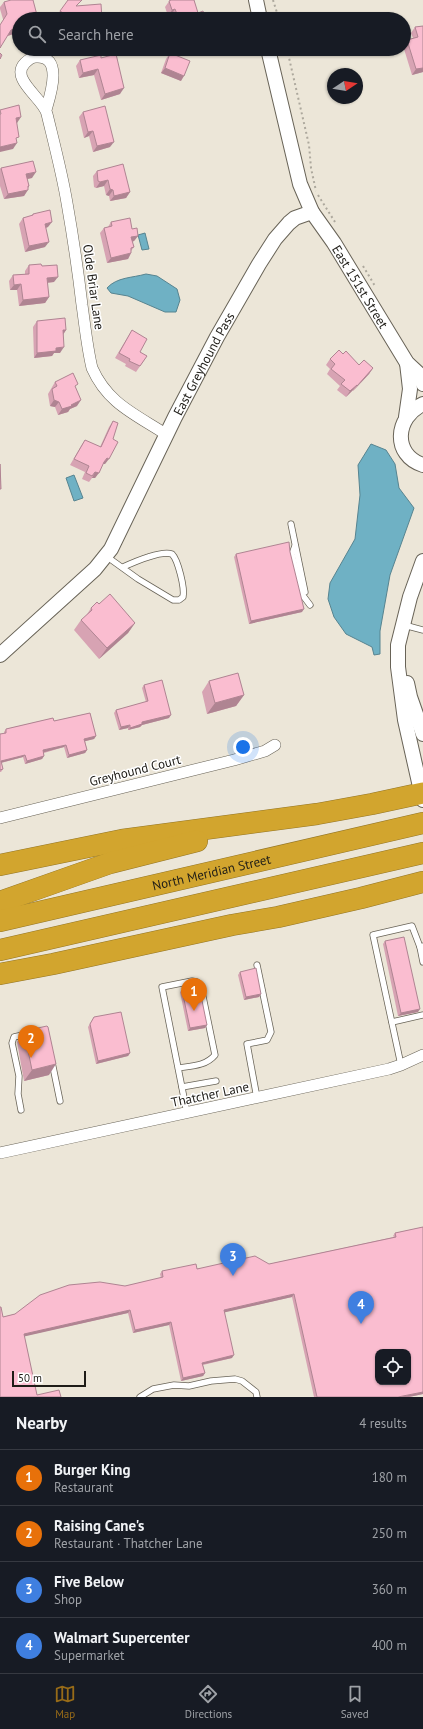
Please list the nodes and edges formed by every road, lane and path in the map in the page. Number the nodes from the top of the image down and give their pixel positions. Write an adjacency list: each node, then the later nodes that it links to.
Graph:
1 (256, 0): 3 (street)
2 (273, 0): 4 (path)
3 (259, 12)
4 (276, 12)
5 (270, 56): 8 (street)
6 (289, 56): 9 (path)
7 (46, 110): 16 (street, Olde Briar Lane)
8 (312, 212): 12 (street, East 151st Street); 16 (street, East Greyhound Pass)
9 (337, 226)
10 (361, 263): 11 (path)
11 (376, 288)
12 (407, 363): 13 (street, East 151st Street); 15 (street, East 151st Street)
13 (423, 384)
14 (423, 404): 15 (street)
15 (406, 417): 17 (street, East 151st Street)
16 (166, 435): 20 (street, East Greyhound Pass)
17 (421, 467)
18 (291, 524): 19 (lane)
19 (295, 545): 23 (lane); 24 (lane)
20 (106, 555): 22 (lane); 27 (street, East Greyhound Pass)
21 (423, 561): 25 (street)
22 (123, 567): 22 (lane)
23 (305, 592)
24 (310, 605)
25 (403, 625): 26 (lane); 28 (street); 30 (street)
26 (423, 630)
27 (0, 655)
28 (423, 734)
29 (275, 745): 32 (street, Greyhound Court)
30 (423, 795): 31 (highway)
31 (317, 814): 35 (highway); 37 (highway)
32 (0, 818)
33 (423, 823): 38 (highway, North Meridian Street)
34 (415, 855): 40 (highway)
35 (0, 865)
36 (423, 882): 42 (highway)
37 (0, 902)
38 (0, 921)
39 (422, 947): 41 (lane); 47 (lane)
40 (0, 950)
41 (423, 962)
42 (53, 964): 44 (highway); 45 (highway)
43 (258, 965): 55 (lane)
44 (0, 974)
45 (0, 979)
46 (423, 1015): 47 (lane)
47 (392, 1022): 51 (lane)
48 (32, 1033): 57 (lane)
49 (423, 1055): 51 (street, Thatcher Lane)
50 (51, 1058): 56 (lane)
51 (401, 1066): 55 (street, Thatcher Lane)
52 (178, 1068): 52 (lane); 54 (lane)
53 (216, 1081): 54 (lane)
54 (182, 1087): 58 (lane)
55 (257, 1098): 58 (street, Thatcher Lane)
56 (60, 1100)
57 (22, 1110)
58 (187, 1113): 59 (street, Thatcher Lane)
59 (0, 1153)
60 (140, 1397): 61 (lane)
61 (257, 1397)

